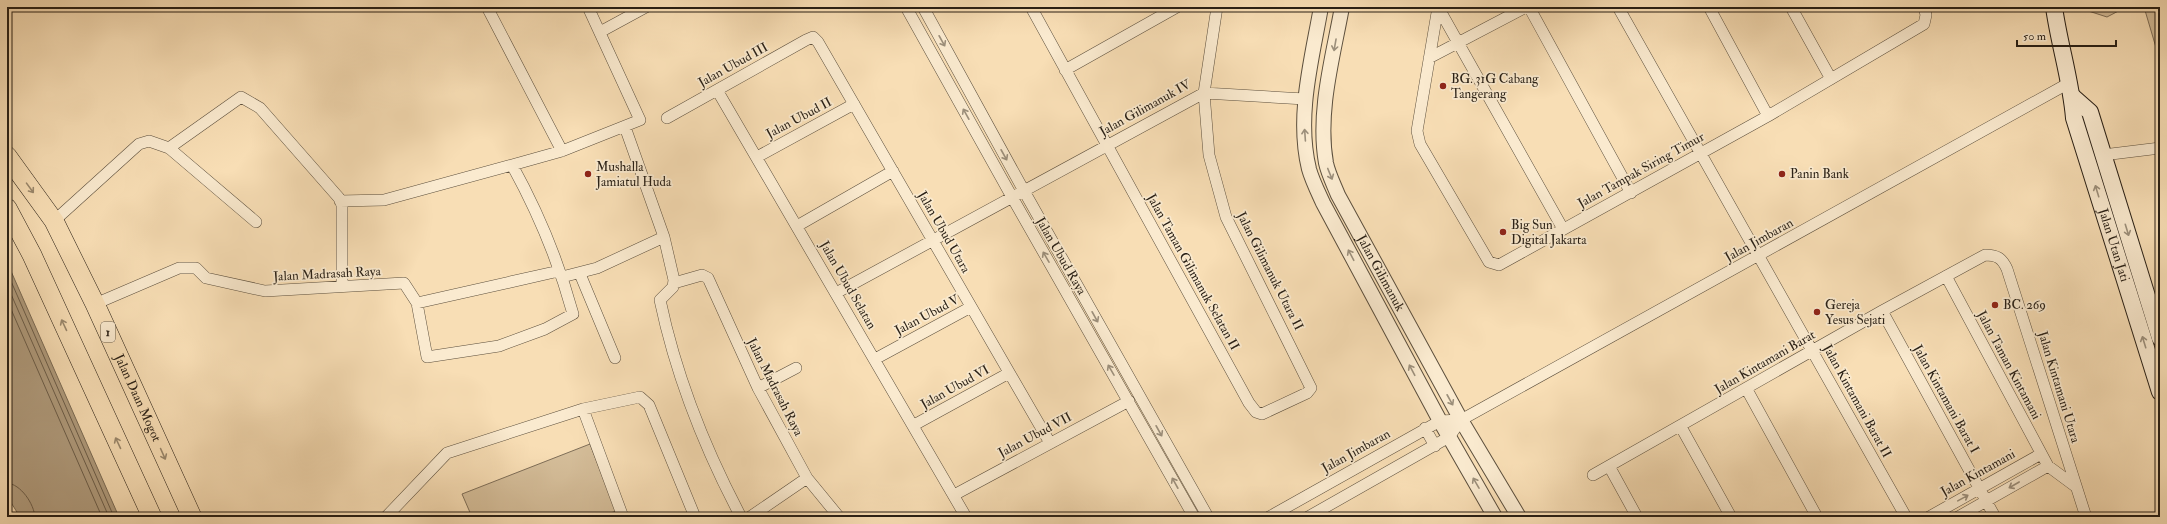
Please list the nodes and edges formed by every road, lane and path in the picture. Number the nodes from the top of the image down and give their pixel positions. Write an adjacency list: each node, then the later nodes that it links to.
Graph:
1 (487, 7): 35 (street)
2 (588, 7): 18 (street)
3 (646, 7): 18 (street)
4 (906, 7): 45 (street, Jalan Ubud Raya, one-way to 4)
5 (923, 7): 43 (street, Jalan Ubud Raya, one-way to 43)
6 (1031, 7): 22 (street, Jalan Taman Gilimanuk Selatan II)
7 (1177, 7): 22 (street)
8 (1217, 7): 26 (street, Jalan Gilimanuk Utara II)
9 (1321, 7): 27 (street, Jalan Gilimanuk)
10 (1342, 7): 78 (street, Jalan Gilimanuk, one-way to 78)
11 (1438, 7): 20 (street); 21 (street, Jalan Tampak Siring Timur)
12 (1527, 7): 20 (street); 44 (street)
13 (1618, 7): 36 (street, Jalan Kintamani Barat II)
14 (1709, 7): 29 (street)
15 (1791, 7): 23 (street)
16 (1924, 7): 23 (street, Jalan Tampak Siring Timur)
17 (2054, 7): 25 (main road, Jalan Utan Jati)
18 (600, 32): 31 (street)
19 (812, 38): 24 (street, Jalan Ubud III); 28 (street, Jalan Ubud Utara)
20 (1459, 42): 21 (street); 51 (street)
21 (1429, 58): 51 (street, Jalan Tampak Siring Timur)
22 (1065, 70): 32 (street, Jalan Taman Gilimanuk Selatan II)
23 (1831, 79): 29 (street, Jalan Tampak Siring Timur)
24 (717, 90): 30 (street, Jalan Ubud III); 39 (street, Jalan Ubud Selatan)
25 (2071, 90): 37 (main road, Jalan Utan Jati); 40 (main road, Jalan Utan Jati); 55 (street, Jalan Jimbaran)
26 (1204, 93): 27 (street, Jalan Gilimanuk IV); 32 (street, Jalan Gilimanuk IV); 77 (street, Jalan Gilimanuk Utara II)
27 (1305, 100): 79 (street, Jalan Gilimanuk, one-way to 27)
28 (854, 104): 39 (street, Jalan Ubud II); 42 (street, Jalan Ubud Utara)
29 (1768, 116): 36 (street, Jalan Tampak Siring Timur)
30 (667, 118)
31 (625, 127): 35 (street); 52 (street)
32 (1107, 145): 43 (street, Jalan Gilimanuk IV); 77 (street, Jalan Taman Gilimanuk Selatan II)
33 (169, 148): 46 (street); 48 (street); 49 (street)
34 (2160, 148): 37 (street)
35 (562, 151): 41 (street)
36 (1701, 152): 44 (street, Jalan Tampak Siring Timur); 55 (street, Jalan Kintamani Barat II)
37 (2103, 155): 40 (main road); 66 (main road, Jalan Utan Jati, one-way to 66)
38 (7, 156): 48 (highway, Jalan Daan Mogot / 1, one-way to 48)
39 (757, 157): 50 (street, Jalan Ubud Selatan)
40 (2087, 158): 74 (main road, Jalan Utan Jati, one-way to 40)
41 (512, 166): 46 (street); 56 (street)
42 (893, 171): 50 (street); 53 (street, Jalan Ubud Utara)
43 (1024, 191): 45 (street, Jalan Gilimanuk IV); 105 (street, Jalan Ubud Raya, one-way to 105)
44 (1631, 193): 51 (street, Jalan Tampak Siring Timur)
45 (1012, 198): 53 (street, Jalan Gilimanuk IV); 75 (street, Jalan Ubud Raya, one-way to 45)
46 (340, 201): 60 (street)
47 (7, 208): 95 (highway, one-way to 47)
48 (54, 220): 62 (highway, Jalan Daan Mogot / 1)
49 (256, 222)
50 (797, 226): 61 (street, Jalan Ubud Selatan)
51 (1563, 229)
52 (664, 237): 57 (street); 59 (street)
53 (933, 241): 61 (street, Jalan Gilimanuk IV); 64 (street, Jalan Ubud Utara)
54 (1995, 255): 58 (street, Jalan Kintamani Barat); 91 (street, Jalan Kintamani Utara)
55 (1759, 256): 67 (street, Jalan Kintamani Barat II); 78 (street, Jalan Jimbaran)
56 (560, 274): 57 (street); 63 (street); 63 (street)
57 (580, 274): 68 (street)
58 (1946, 276): 65 (street, Jalan Kintamani Barat); 86 (street, Jalan Taman Kintamani)
59 (674, 283): 72 (street, Jalan Madrasah Raya); 100 (street)
60 (342, 286): 62 (street, Jalan Madrasah Raya); 63 (street, Jalan Madrasah Raya)
61 (836, 293): 69 (street, Jalan Ubud Selatan)
62 (95, 304): 96 (highway, Jalan Daan Mogot / 1, one-way to 96)
63 (417, 304)
64 (971, 307): 69 (street, Jalan Ubud V); 71 (street, Jalan Ubud Utara)
65 (1882, 311): 67 (street, Jalan Kintamani Barat); 92 (street, Jalan Kintamani Barat I)
66 (2160, 338)
67 (1812, 350): 73 (street, Jalan Kintamani Barat); 113 (street, Jalan Kintamani Barat II)
68 (615, 358)
69 (875, 359): 80 (street, Jalan Ubud Selatan)
70 (796, 368): 72 (street)
71 (1009, 373): 80 (street, Jalan Ubud VI); 84 (street, Jalan Ubud Utara)
72 (758, 388): 90 (street, Jalan Madrasah Raya)
73 (1746, 388): 81 (street, Jalan Kintamani Barat); 112 (street)
74 (2160, 392)
75 (1129, 401): 84 (street, Jalan Ubud VII); 104 (street, Jalan Ubud Raya, one-way to 75)
76 (584, 409): 97 (street); 98 (street); 99 (street)
77 (1256, 412)
78 (1461, 420): 79 (street, Jalan Jimbaran); 83 (street, Jalan Jimbaran); 109 (street, Jalan Gilimanuk)
79 (1440, 421): 82 (street, Jalan Jimbaran); 83 (street, Jalan Gilimanuk)
80 (914, 425): 93 (street, Jalan Ubud Selatan)
81 (1681, 427): 87 (street, Jalan Kintamani Barat); 111 (street)
82 (1425, 428): 85 (street); 106 (street, Jalan Jimbaran)
83 (1449, 437): 85 (street, Jalan Jimbaran); 108 (street, Jalan Gilimanuk, one-way to 83)
84 (1050, 443): 93 (street, Jalan Ubud VII)
85 (1435, 446): 107 (street, Jalan Jimbaran)
86 (2041, 454): 88 (street, Jalan Taman Kintamani); 92 (street, Jalan Kintamani)
87 (1609, 466): 89 (street, Jalan Kintamani Barat); 110 (street)
88 (2048, 466): 91 (street); 94 (street, one-way to 94)
89 (1593, 475)
90 (807, 478): 101 (street); 102 (street, Jalan Madrasah Raya)
91 (2075, 486): 117 (street, Jalan Kintamani Utara)
92 (1979, 489): 94 (street, Jalan Kintamani Barat I); 114 (street, Jalan Kintamani, one-way to 92)
93 (954, 495): 103 (street, Jalan Ubud Selatan)
94 (1986, 501): 115 (street); 116 (street, Jalan Kintamani Barat I)
95 (152, 517)
96 (192, 517)
97 (386, 517)
98 (623, 517)
99 (695, 517)
100 (741, 517)
101 (750, 517)
102 (839, 517)
103 (966, 517)
104 (1194, 517)
105 (1208, 517)
106 (1269, 517)
107 (1308, 517)
108 (1495, 517)
109 (1519, 517)
110 (1637, 517)
111 (1731, 517)
112 (1817, 517)
113 (1906, 517)
114 (1929, 517)
115 (1958, 517)
116 (1995, 517)
117 (2086, 517)

